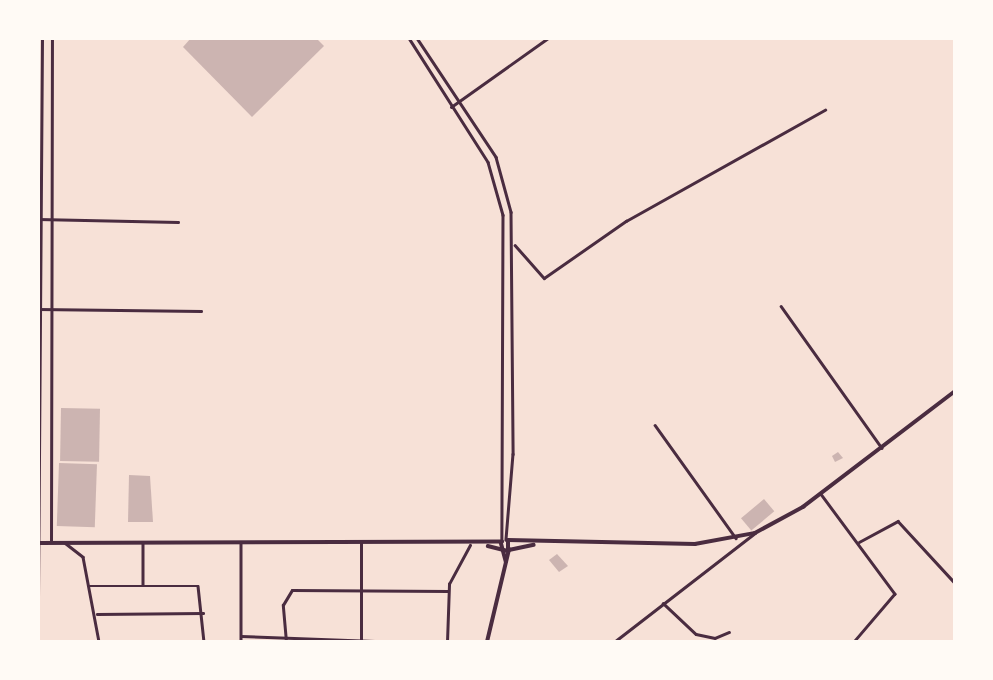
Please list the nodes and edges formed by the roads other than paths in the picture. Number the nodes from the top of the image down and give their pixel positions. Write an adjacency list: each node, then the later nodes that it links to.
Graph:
1 (42, 38): 9 (street)
2 (52, 38): 10 (street)
3 (409, 38): 7 (street)
4 (417, 38): 6 (street)
5 (548, 38): 6 (street)
6 (458, 102): 7 (street); 12 (street)
7 (452, 107): 20 (street)
8 (825, 110): 12 (street)
9 (39, 219): 10 (street); 14 (street)
10 (49, 219): 11 (street); 15 (street)
11 (178, 222)
12 (514, 243): 17 (street)
13 (781, 306): 23 (street)
14 (39, 309): 15 (street); 18 (street)
15 (50, 309): 16 (street); 19 (street)
16 (201, 311)
17 (514, 361): 20 (street); 27 (street)
18 (39, 362): 19 (street); 32 (street)
19 (50, 362): 28 (street)
20 (504, 362): 27 (street)
21 (954, 392): 23 (street)
22 (654, 425): 26 (street)
23 (882, 448): 24 (street)
24 (821, 494): 25 (street); 34 (street)
25 (755, 533): 26 (street); 47 (street)
26 (736, 538): 35 (street)
27 (506, 540): 35 (street); 37 (street); 38 (street); 39 (street)
28 (51, 542): 29 (street); 32 (street)
29 (64, 542): 33 (street); 42 (street)
30 (241, 542): 31 (street); 33 (street); 51 (street)
31 (361, 542): 36 (street); 44 (street)
32 (39, 543): 46 (street)
33 (143, 543): 43 (street)
34 (857, 543): 41 (street); 64 (street)
35 (535, 544): 39 (street)
36 (470, 545): 37 (street); 45 (street)
37 (486, 545): 38 (street)
38 (501, 549): 39 (street); 40 (street)
39 (509, 550): 40 (street)
40 (506, 562): 62 (street)
41 (954, 582)
42 (88, 586): 43 (street); 49 (street)
43 (143, 586): 48 (street)
44 (361, 591): 45 (street); 52 (street); 53 (street)
45 (448, 591): 61 (street)
46 (38, 598)
47 (663, 603): 50 (street); 63 (street)
48 (203, 613): 49 (street); 54 (street)
49 (97, 614): 56 (street)
50 (729, 632)
51 (241, 636): 52 (street); 59 (street)
52 (286, 639): 53 (street)
53 (360, 639): 55 (street)
54 (204, 641): 57 (street); 58 (street)
55 (398, 641): 60 (street)
56 (99, 642)
57 (151, 642)
58 (214, 642)
59 (241, 642)
60 (408, 642)
61 (447, 642)
62 (487, 642)
63 (614, 642)
64 (854, 642)

